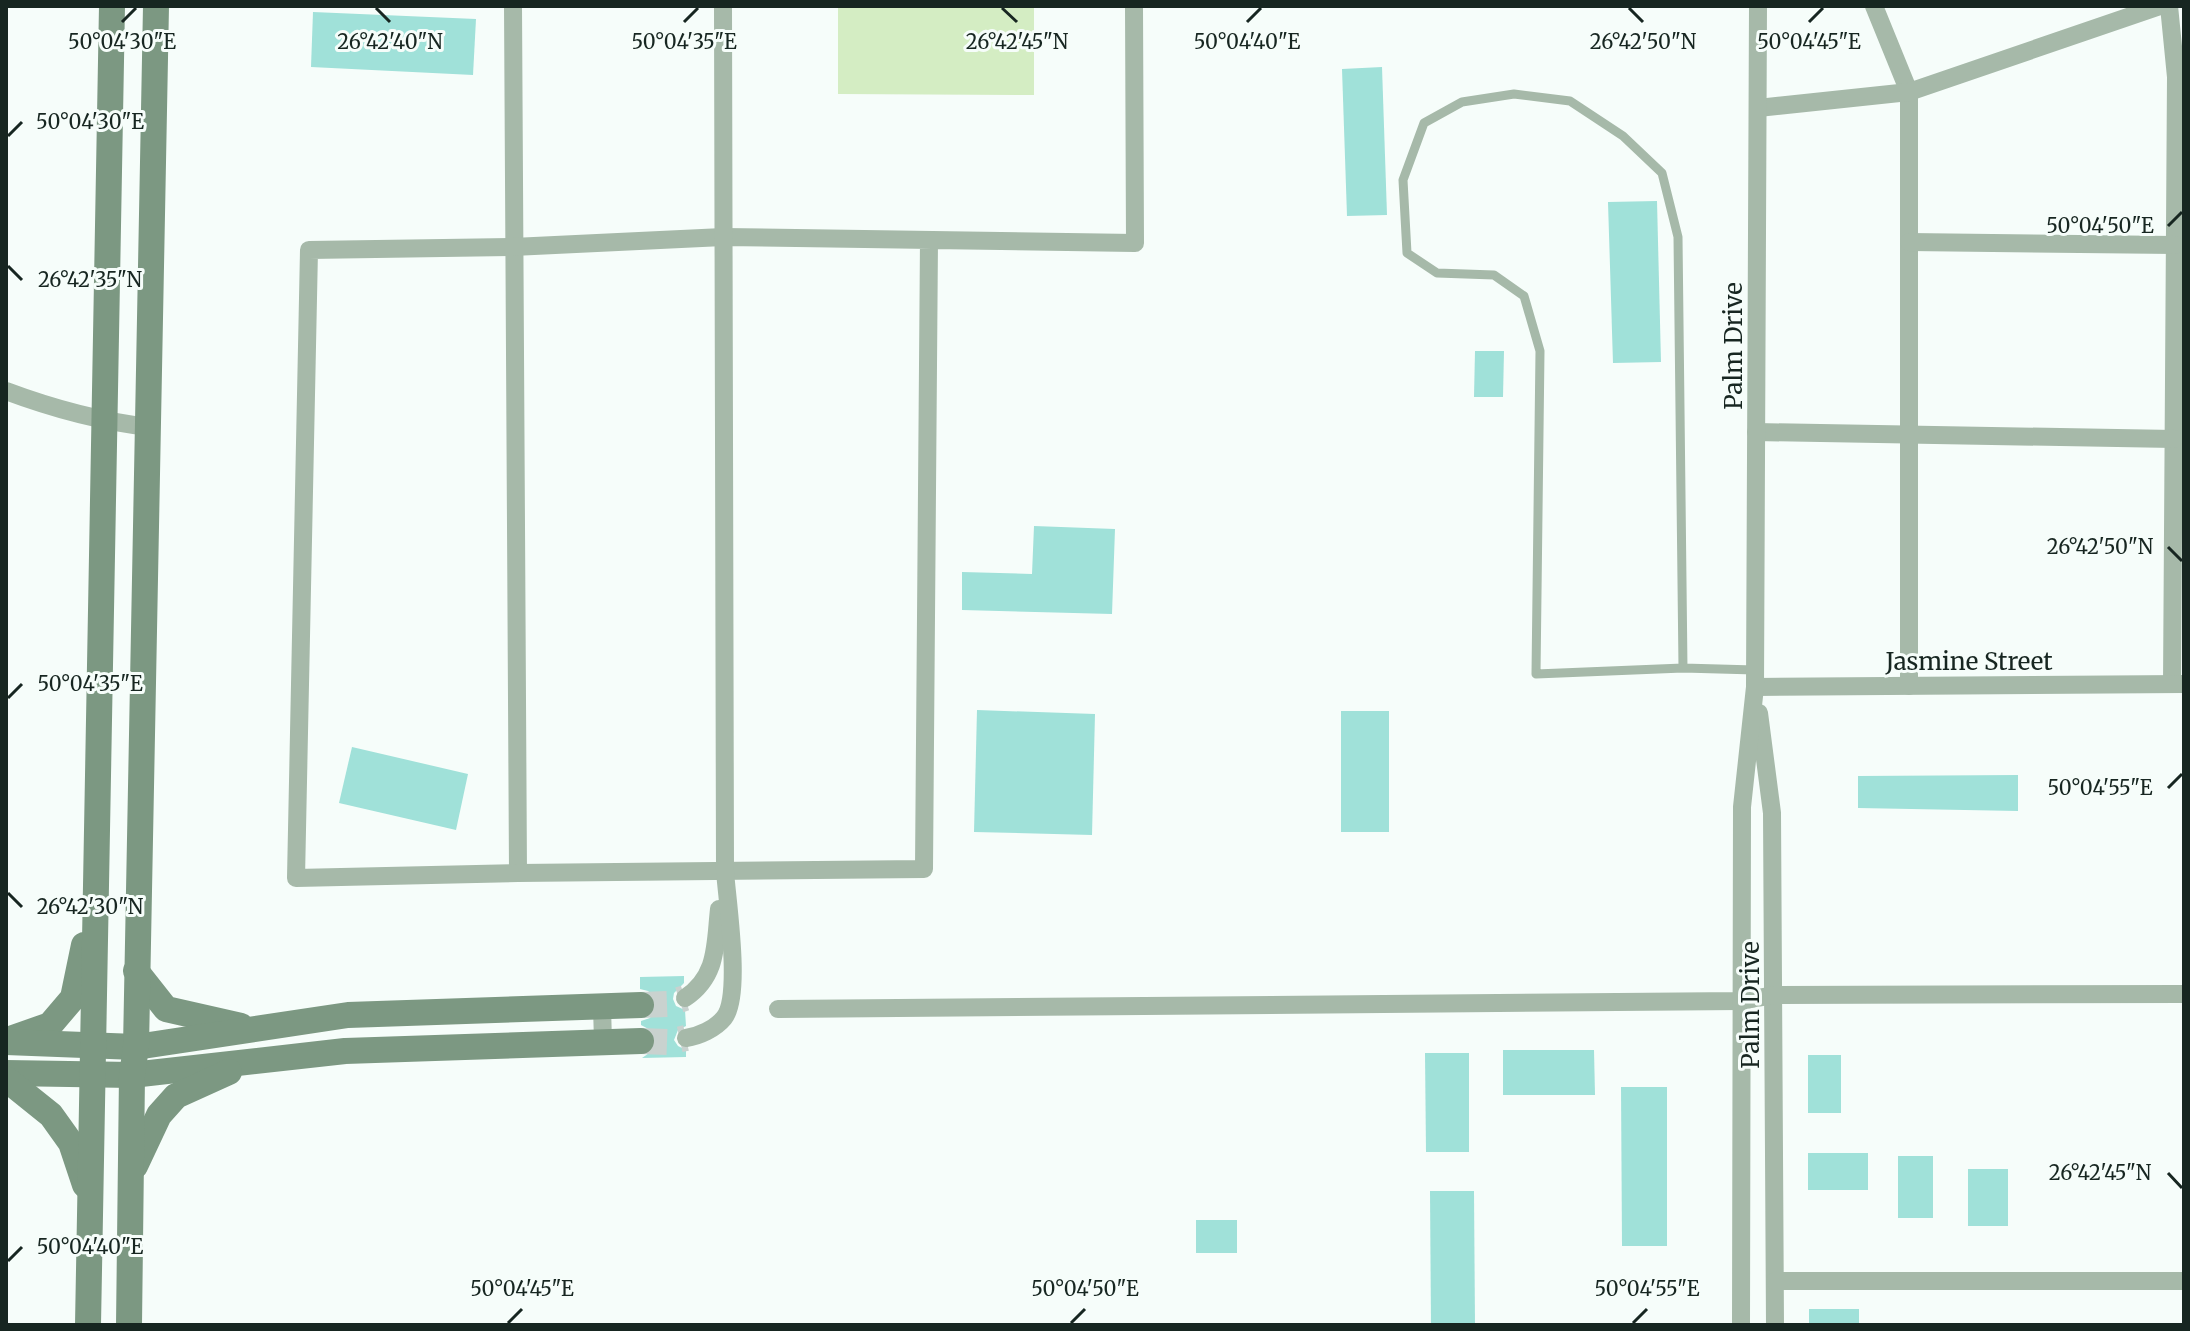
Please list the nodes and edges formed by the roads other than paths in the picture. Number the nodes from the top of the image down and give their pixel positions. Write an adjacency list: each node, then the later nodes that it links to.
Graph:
1 (112, 6): 19 (main road)
2 (156, 6): 20 (main road)
3 (513, 6): 17 (street)
4 (723, 6): 13 (street)
5 (1134, 6): 14 (street)
6 (1758, 6): 12 (street, Palm Drive)
7 (1874, 6): 11 (street)
8 (2160, 6): 11 (street)
9 (2169, 6): 10 (street)
10 (2180, 77): 16 (street)
11 (1909, 92): 12 (street); 15 (street)
12 (1758, 108): 21 (street, Palm Drive)
13 (723, 237): 14 (street); 17 (street); 28 (street)
14 (929, 240): 28 (street)
15 (1909, 242): 16 (street); 22 (street)
16 (2175, 245): 23 (street)
17 (513, 247): 29 (street); 29 (street)
18 (6, 391): 19 (street)
19 (105, 421): 20 (street); 30 (main road)
20 (149, 427): 31 (main road)
21 (1756, 432): 22 (street); 25 (street, Palm Drive)
22 (1909, 435): 23 (street); 27 (street)
23 (2174, 439): 26 (street)
24 (1683, 668): 24 (lane); 25 (lane)
25 (1755, 678): 27 (street, Jasmine Street); 33 (street, Palm Drive); 35 (street, Palm Drive)
26 (2178, 684): 27 (street, Jasmine Street)
27 (1909, 686)
28 (725, 871): 29 (street); 34 (street); 41 (street)
29 (518, 873)
30 (97, 886): 42 (main road); 45 (main road)
31 (136, 971): 40 (main road); 47 (main road)
32 (2184, 994): 33 (street)
33 (1774, 995): 35 (street); 54 (street, Palm Drive)
34 (685, 998)
35 (1741, 1001): 38 (street); 58 (street, Palm Drive)
36 (641, 1005): 37 (main road)
37 (602, 1007): 39 (main road); 43 (street)
38 (778, 1009)
39 (473, 1011): 40 (main road); 46 (street)
40 (256, 1029): 47 (main road)
41 (686, 1038)
42 (6, 1041): 45 (main road)
43 (603, 1041): 44 (main road); 46 (main road)
44 (641, 1041)
45 (94, 1045): 47 (main road); 49 (main road)
46 (474, 1046): 48 (main road)
47 (136, 1047): 50 (main road)
48 (251, 1062): 50 (main road); 52 (main road)
49 (94, 1074): 50 (main road); 51 (main road); 53 (main road)
50 (132, 1075): 52 (main road)
51 (6, 1076): 53 (main road)
52 (130, 1177): 57 (main road)
53 (92, 1205): 56 (main road)
54 (1775, 1281): 55 (street); 59 (street, Palm Drive)
55 (2184, 1281)
56 (88, 1325)
57 (129, 1325)
58 (1741, 1325)
59 (1775, 1325)

